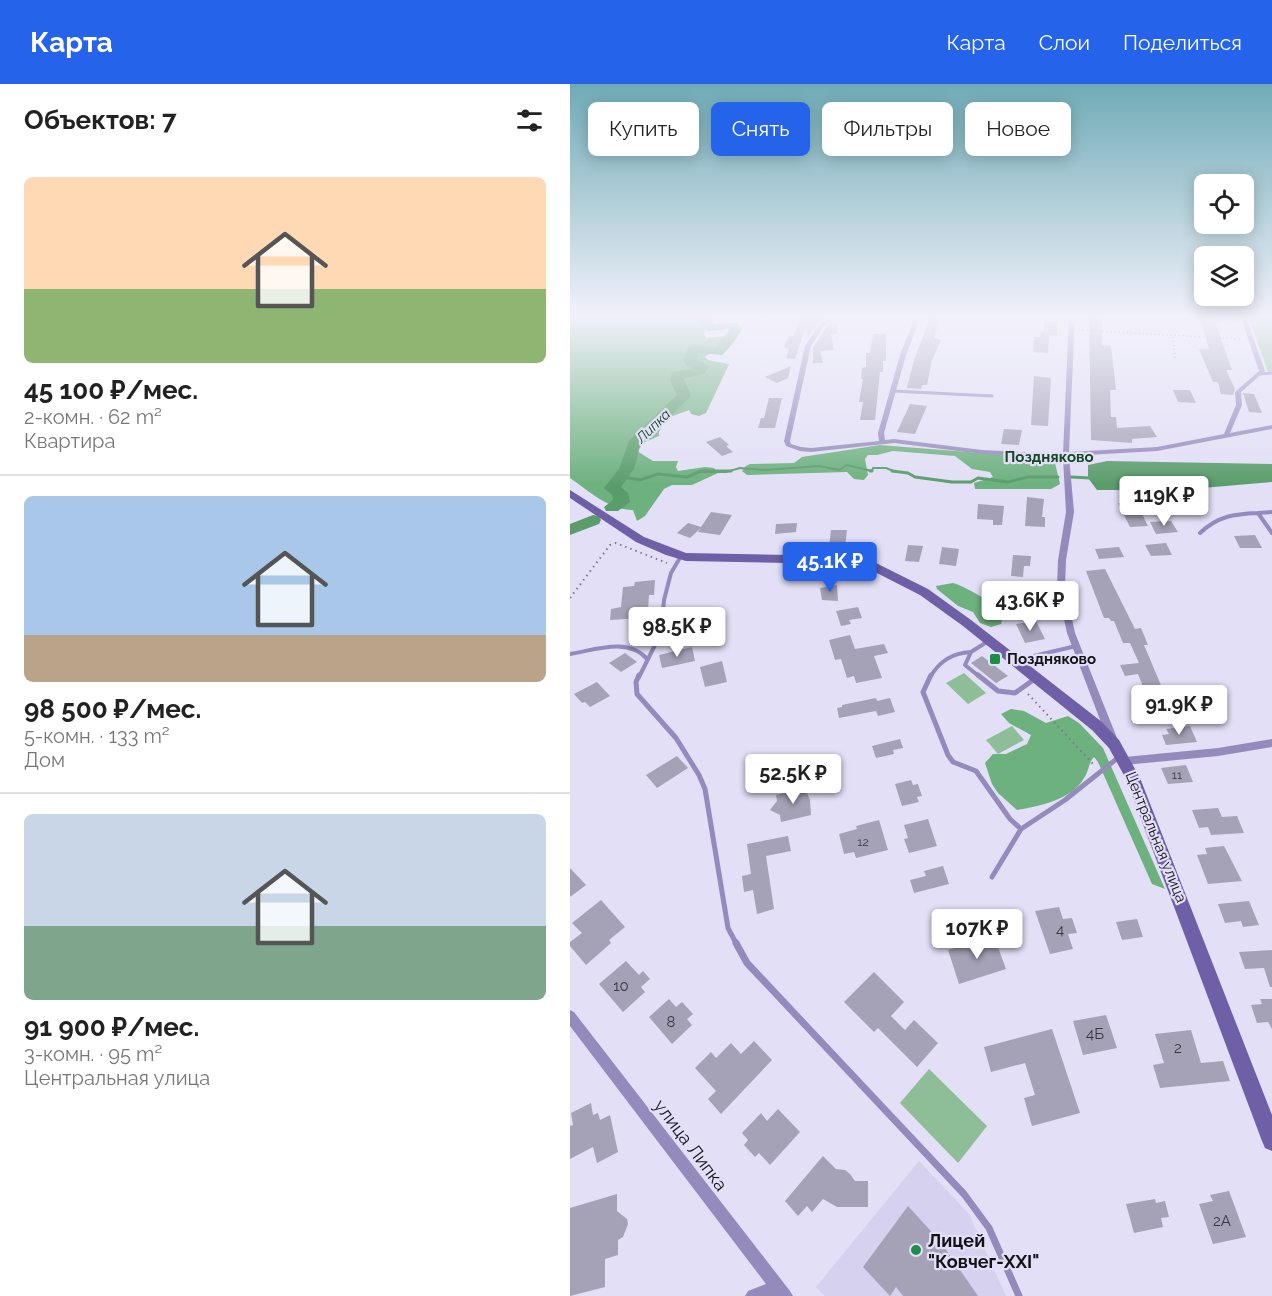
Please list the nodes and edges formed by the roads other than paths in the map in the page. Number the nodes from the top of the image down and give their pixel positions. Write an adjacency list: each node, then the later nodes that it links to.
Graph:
1 (802, 372): 10 (street)
2 (898, 372): 6 (street)
3 (1069, 372): 11 (street, Центральная улица)
4 (1260, 374): 5 (lane); 9 (street)
5 (1272, 374)
6 (893, 391): 7 (lane); 10 (street)
7 (992, 396)
8 (1272, 427): 9 (street)
9 (1226, 436): 11 (street)
10 (882, 442): 11 (street)
11 (1066, 455): 19 (street, Центральная улица)
12 (570, 493): 17 (street)
13 (1272, 512): 14 (lane)
14 (1258, 513): 15 (lane); 16 (lane)
15 (1200, 533)
16 (1272, 533)
17 (678, 560): 18 (street); 22 (lane)
18 (990, 640): 20 (lane); 23 (street)
19 (1076, 646): 23 (lane); 26 (street, Центральная улица)
20 (971, 652): 24 (lane); 27 (lane)
21 (570, 654): 22 (lane)
22 (647, 659): 33 (lane)
23 (1015, 660): 24 (street)
24 (1037, 677): 26 (street)
25 (1272, 743): 26 (street)
26 (1120, 753): 27 (lane); 30 (street, Центральная улица)
27 (1021, 829): 28 (lane)
28 (992, 877)
29 (570, 1016): 31 (street, улица Липка)
30 (1272, 1141)
31 (781, 1292): 32 (street)
32 (753, 1296)
33 (1019, 1296)

